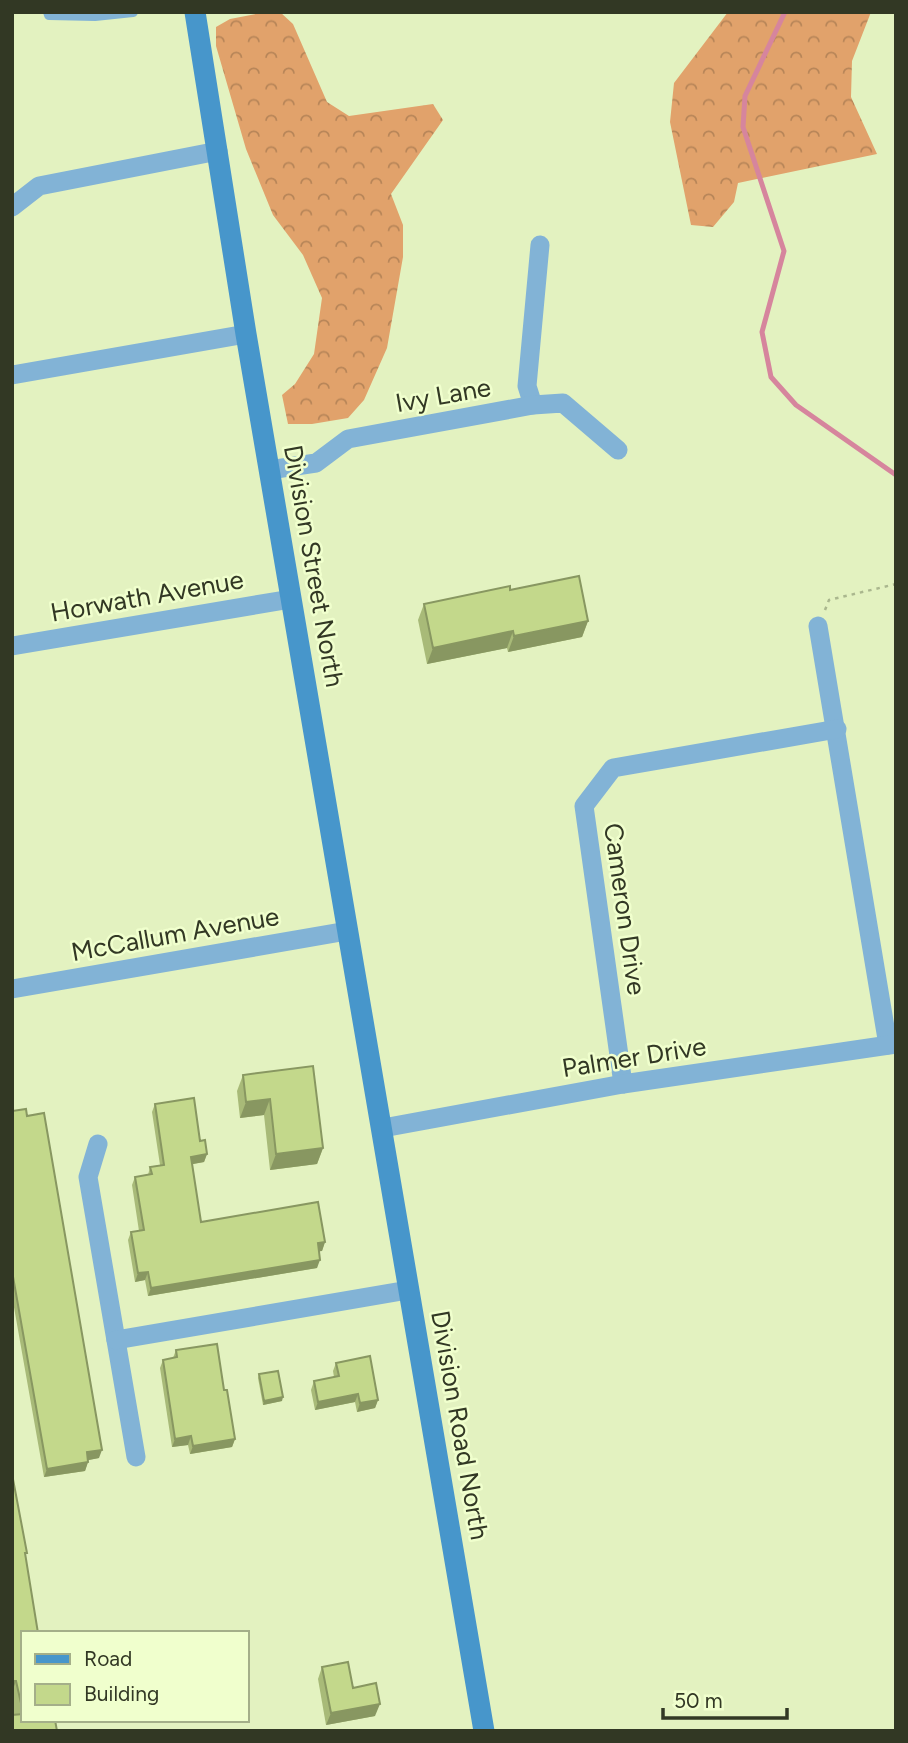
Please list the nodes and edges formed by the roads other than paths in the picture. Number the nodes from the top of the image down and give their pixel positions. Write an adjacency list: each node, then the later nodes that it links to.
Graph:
1 (48, 12): 2 (lane)
2 (133, 12)
3 (194, 12): 4 (main road, Division Street North)
4 (218, 150): 5 (street); 7 (main road, Division Street North)
5 (12, 207)
6 (540, 245): 9 (street)
7 (246, 334): 8 (street); 11 (main road, Division Street North)
8 (12, 375)
9 (533, 405): 10 (street, Ivy Lane); 11 (street, Ivy Lane)
10 (618, 450)
11 (269, 470): 12 (main road, Division Street North)
12 (291, 599): 14 (street, Horwath Avenue); 16 (main road, Division Street North)
13 (818, 626): 15 (street)
14 (12, 646)
15 (837, 729): 18 (street); 19 (street, Cameron Drive)
16 (347, 931): 17 (street, McCallum Avenue); 20 (main road, Division Street North)
17 (12, 989)
18 (892, 1044): 19 (street, Palmer Drive)
19 (623, 1084): 20 (street, Palmer Drive)
20 (383, 1128): 22 (main road, Division Road North)
21 (98, 1144): 23 (street)
22 (408, 1290): 23 (street); 25 (main road, Division Road North)
23 (116, 1340): 24 (street)
24 (136, 1457)
25 (484, 1731)

